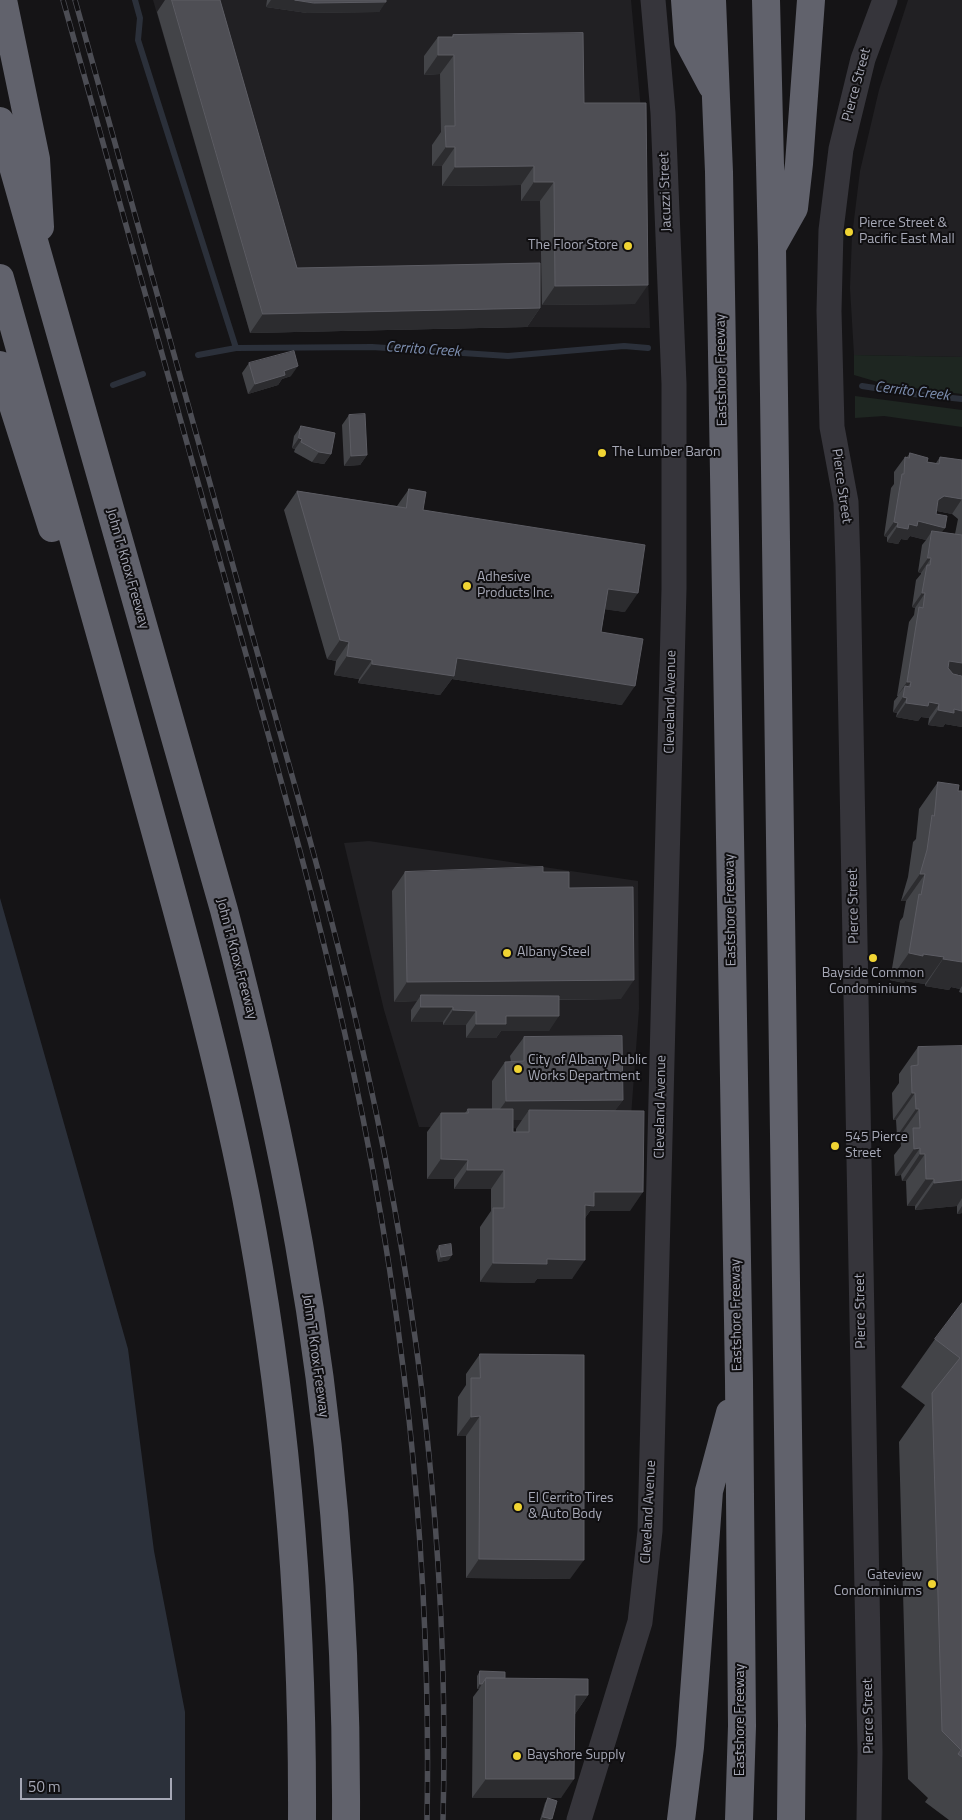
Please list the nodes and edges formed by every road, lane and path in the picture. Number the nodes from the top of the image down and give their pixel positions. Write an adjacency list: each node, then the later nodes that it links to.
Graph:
1 (3, 0): 11 (highway)
2 (653, 0): 14 (street, Jacuzzi Street)
3 (685, 0): 8 (highway)
4 (712, 0): 8 (highway, Eastshore Freeway)
5 (766, 0): 10 (highway)
6 (810, 0): 10 (highway)
7 (885, 0): 23 (street, Pierce Street)
8 (715, 92): 16 (highway, Eastshore Freeway)
9 (0, 121): 11 (highway, John T. Knox Freeway)
10 (772, 247): 22 (highway)
11 (42, 273): 18 (highway, John T. Knox Freeway)
12 (0, 278): 15 (highway)
13 (0, 365): 15 (highway)
14 (674, 384): 19 (street, Cleveland Avenue)
15 (89, 596): 17 (highway)
16 (739, 1381): 20 (highway); 21 (highway, Eastshore Freeway)
17 (302, 1820)
18 (346, 1820)
19 (579, 1820)
20 (680, 1820)
21 (739, 1820)
22 (791, 1820)
23 (869, 1820)

